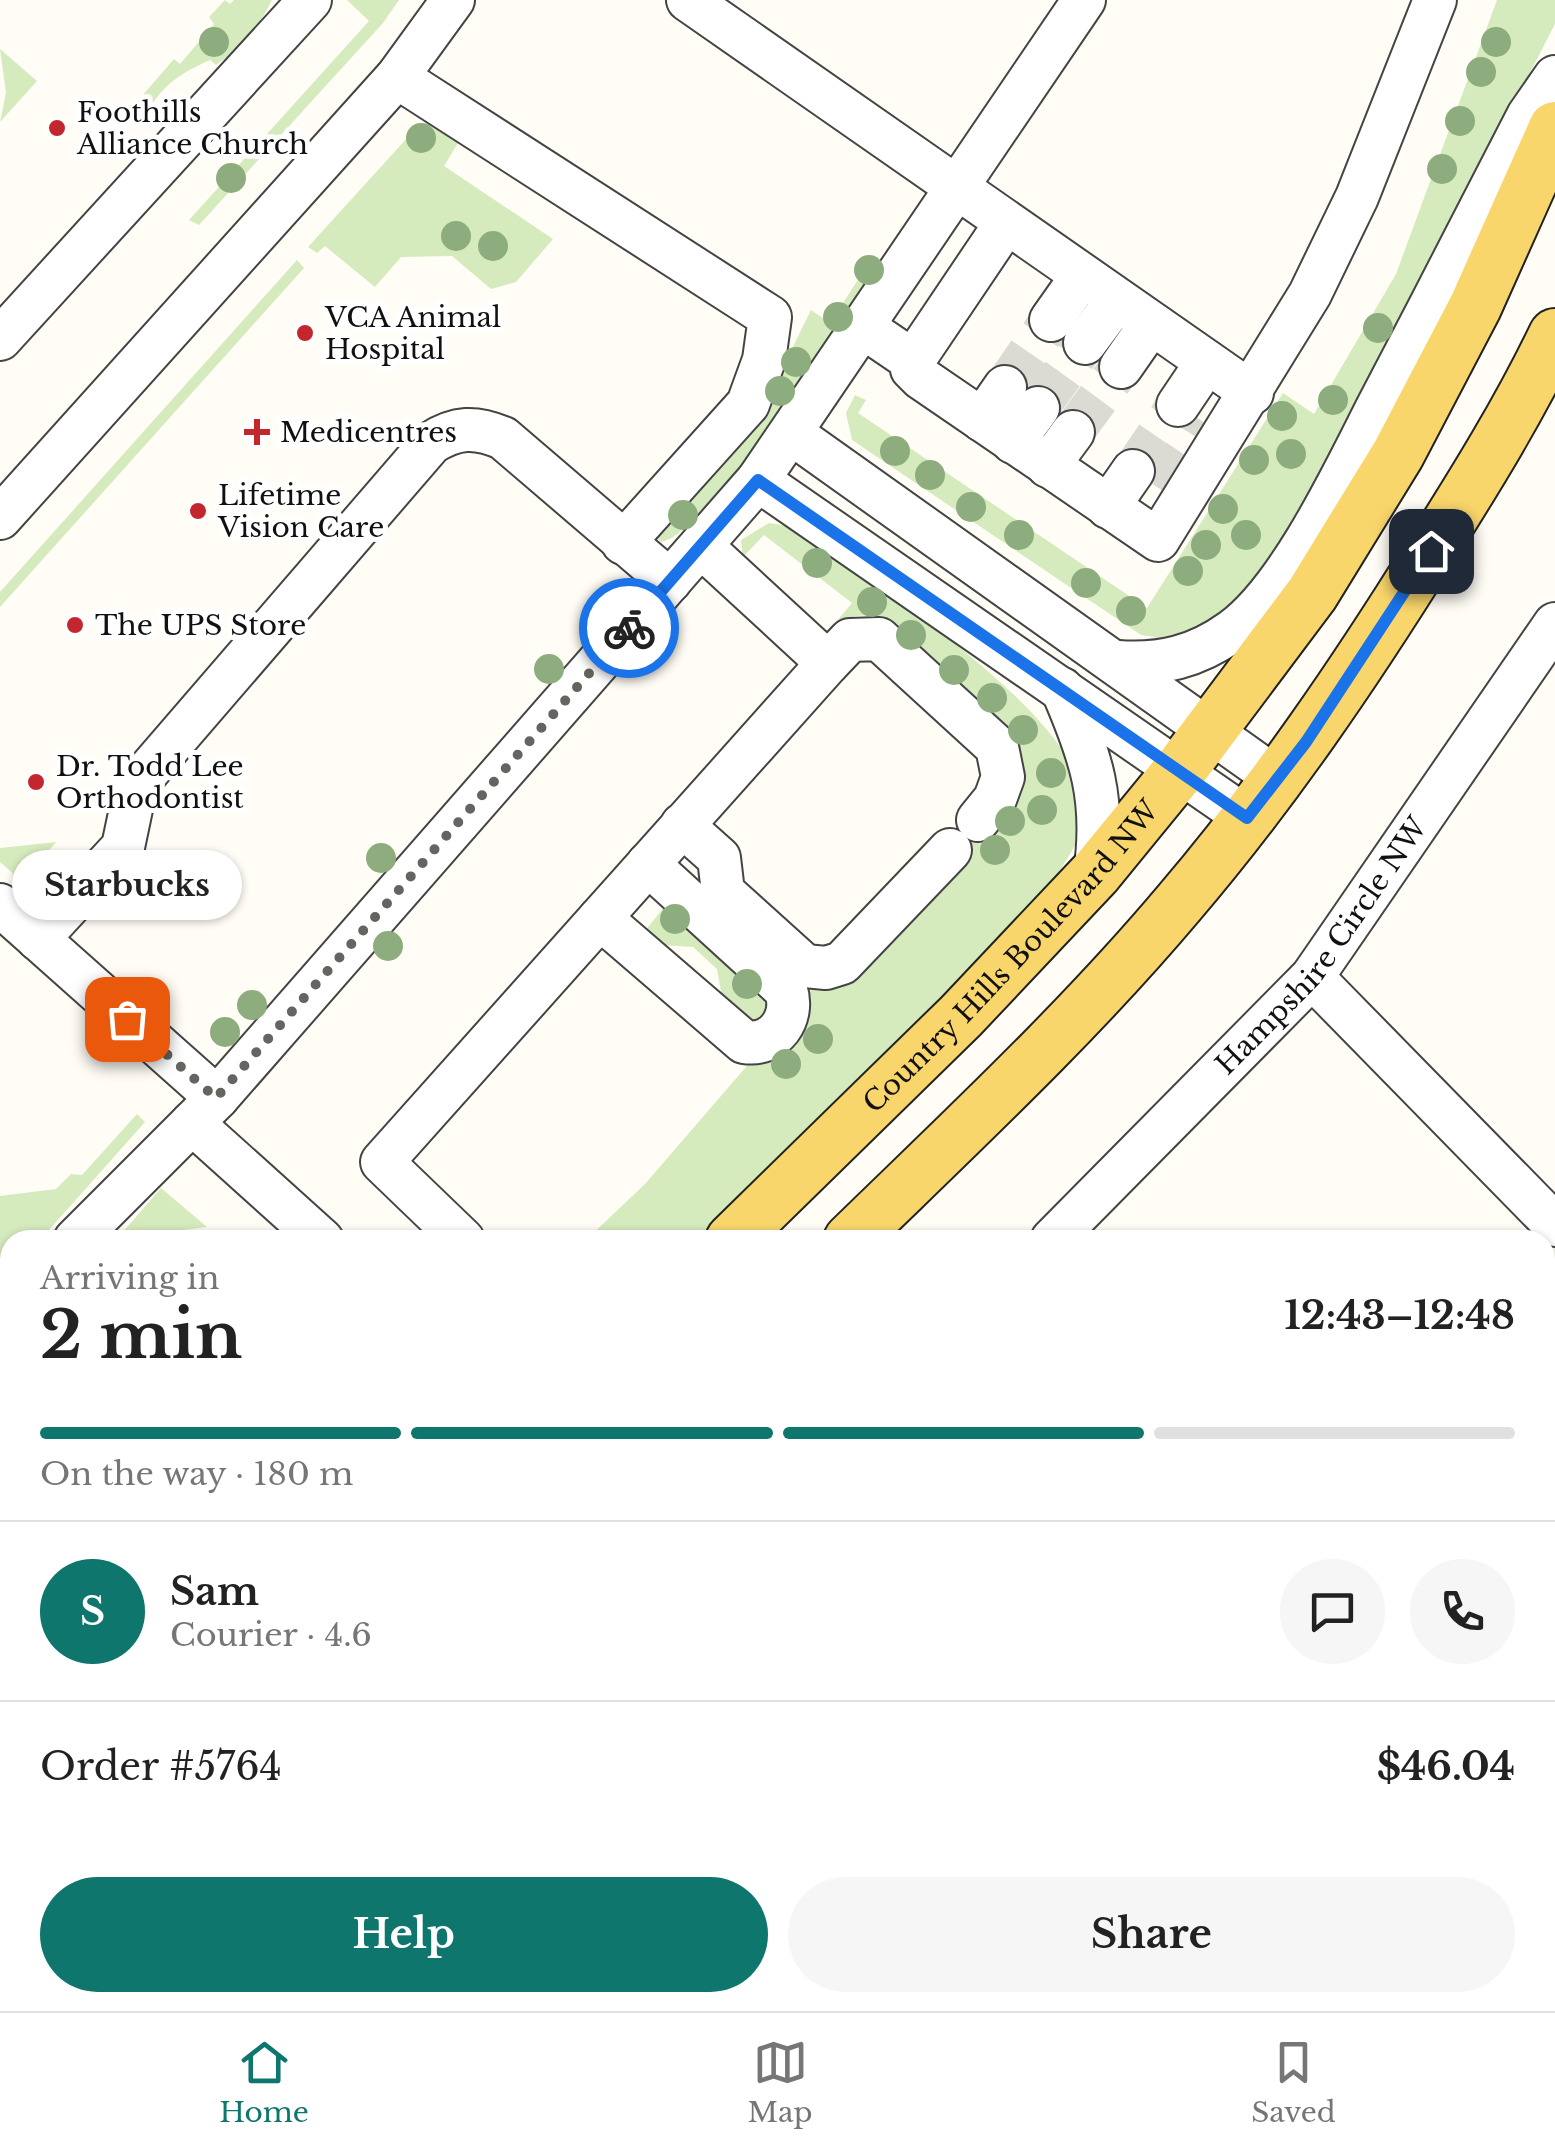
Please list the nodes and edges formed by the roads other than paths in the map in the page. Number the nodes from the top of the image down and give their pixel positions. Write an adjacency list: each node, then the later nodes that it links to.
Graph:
1 (310, 0): 16 (street)
2 (452, 0): 6 (street)
3 (688, 0): 9 (street)
4 (1084, 0): 9 (street)
5 (1435, 0): 19 (street)
6 (398, 77): 25 (street); 26 (street)
7 (1555, 77): 30 (street)
8 (1555, 128): 33 (main road, Country Hills Boulevard NW)
9 (957, 188): 10 (street); 14 (street)
10 (1006, 223): 11 (street); 17 (street)
11 (1082, 276): 12 (street); 12 (street)
12 (1116, 300): 13 (street)
13 (1151, 324): 18 (street); 19 (street)
14 (863, 327): 17 (street); 21 (street)
15 (1555, 335): 34 (main road)
16 (0, 339)
17 (913, 361): 24 (street)
18 (1121, 366)
19 (1231, 379): 20 (street); 24 (street)
20 (1192, 414)
21 (790, 433): 22 (street); 30 (street)
22 (758, 480): 27 (street); 32 (street)
23 (1147, 480): 24 (street)
24 (1122, 517)
25 (0, 518)
26 (623, 543): 28 (street); 40 (street)
27 (701, 546): 28 (street); 31 (street)
28 (670, 581): 42 (street)
29 (1555, 624): 41 (street, Hampshire Circle NW)
30 (1118, 662): 33 (street)
31 (828, 663): 35 (street); 35 (street)
32 (1061, 688): 33 (street); 37 (street)
33 (1195, 750): 34 (street); 37 (main road, Country Hills Boulevard NW)
34 (1261, 798): 48 (main road)
35 (682, 825): 36 (street)
36 (648, 864): 39 (street); 39 (street)
37 (1095, 874): 47 (main road, Country Hills Boulevard NW)
38 (0, 905): 40 (street)
39 (600, 918): 46 (street)
40 (38, 939): 42 (street)
41 (1312, 977): 43 (street); 49 (street, Hampshire Circle NW)
42 (204, 1110): 44 (street); 45 (street)
43 (1555, 1225)
44 (85, 1230)
45 (313, 1230)
46 (453, 1230)
47 (742, 1230)
48 (860, 1230)
49 (1062, 1230)

